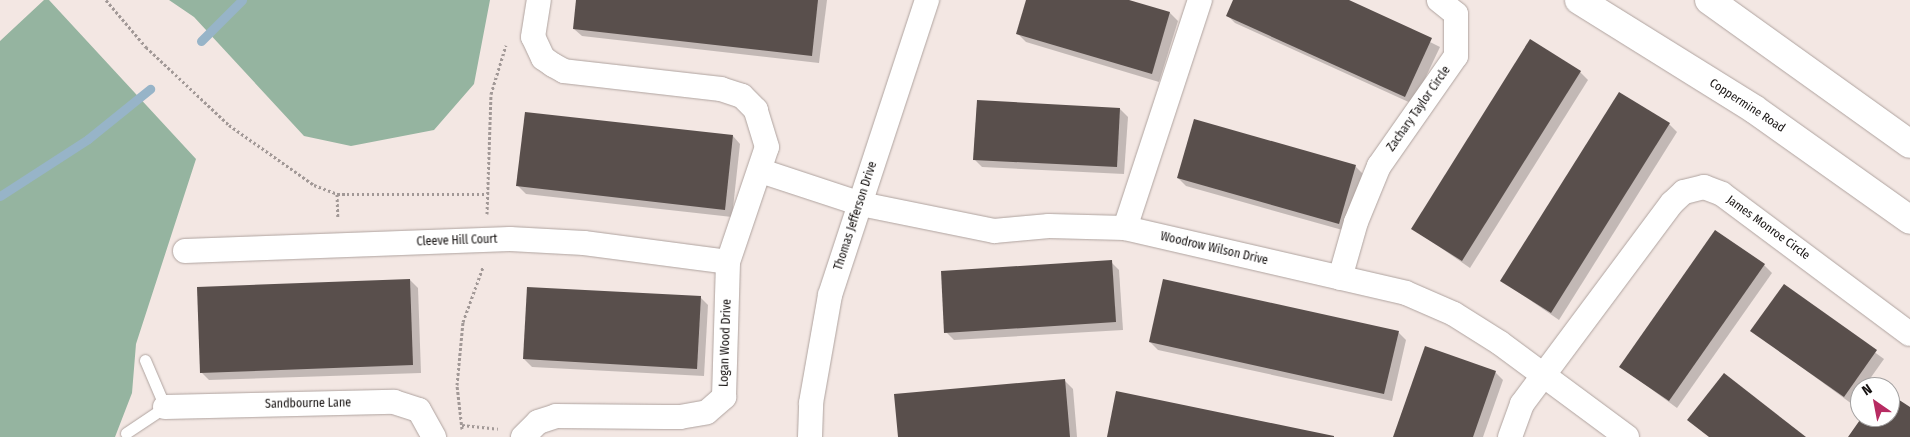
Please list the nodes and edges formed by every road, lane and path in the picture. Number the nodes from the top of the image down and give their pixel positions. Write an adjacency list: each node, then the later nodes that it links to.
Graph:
1 (106, 0): 11 (path)
2 (539, 0): 10 (street, Logan Wood Drive)
3 (927, 0): 12 (street, Thomas Jefferson Drive)
4 (1200, 0): 15 (street)
5 (1439, 0): 19 (street, Zachary Taylor Circle)
6 (1579, 0): 14 (street, Coppermine Road)
7 (1709, 0): 9 (street)
8 (509, 34): 11 (path)
9 (1910, 144)
10 (761, 171): 12 (street); 18 (street, Logan Wood Drive)
11 (484, 194): 13 (path)
12 (861, 204): 15 (street, Woodrow Wilson Drive); 30 (street, Thomas Jefferson Drive)
13 (487, 218)
14 (1910, 220)
15 (1125, 228): 19 (street, Woodrow Wilson Drive)
16 (185, 251): 18 (street, Cleeve Hill Court)
17 (485, 261): 24 (path)
18 (728, 262): 27 (street, Logan Wood Drive)
19 (1340, 278): 22 (street, Woodrow Wilson Drive)
20 (1910, 334): 22 (street, James Monroe Circle)
21 (145, 360): 23 (lane)
22 (1545, 375): 31 (street, James Monroe Circle); 32 (street)
23 (165, 407): 26 (lane); 28 (street, Sandbourne Lane)
24 (462, 425): 25 (path); 27 (path); 29 (path)
25 (456, 426)
26 (126, 432)
27 (512, 434)
28 (434, 437)
29 (463, 437)
30 (810, 437)
31 (1510, 437)
32 (1627, 437)

